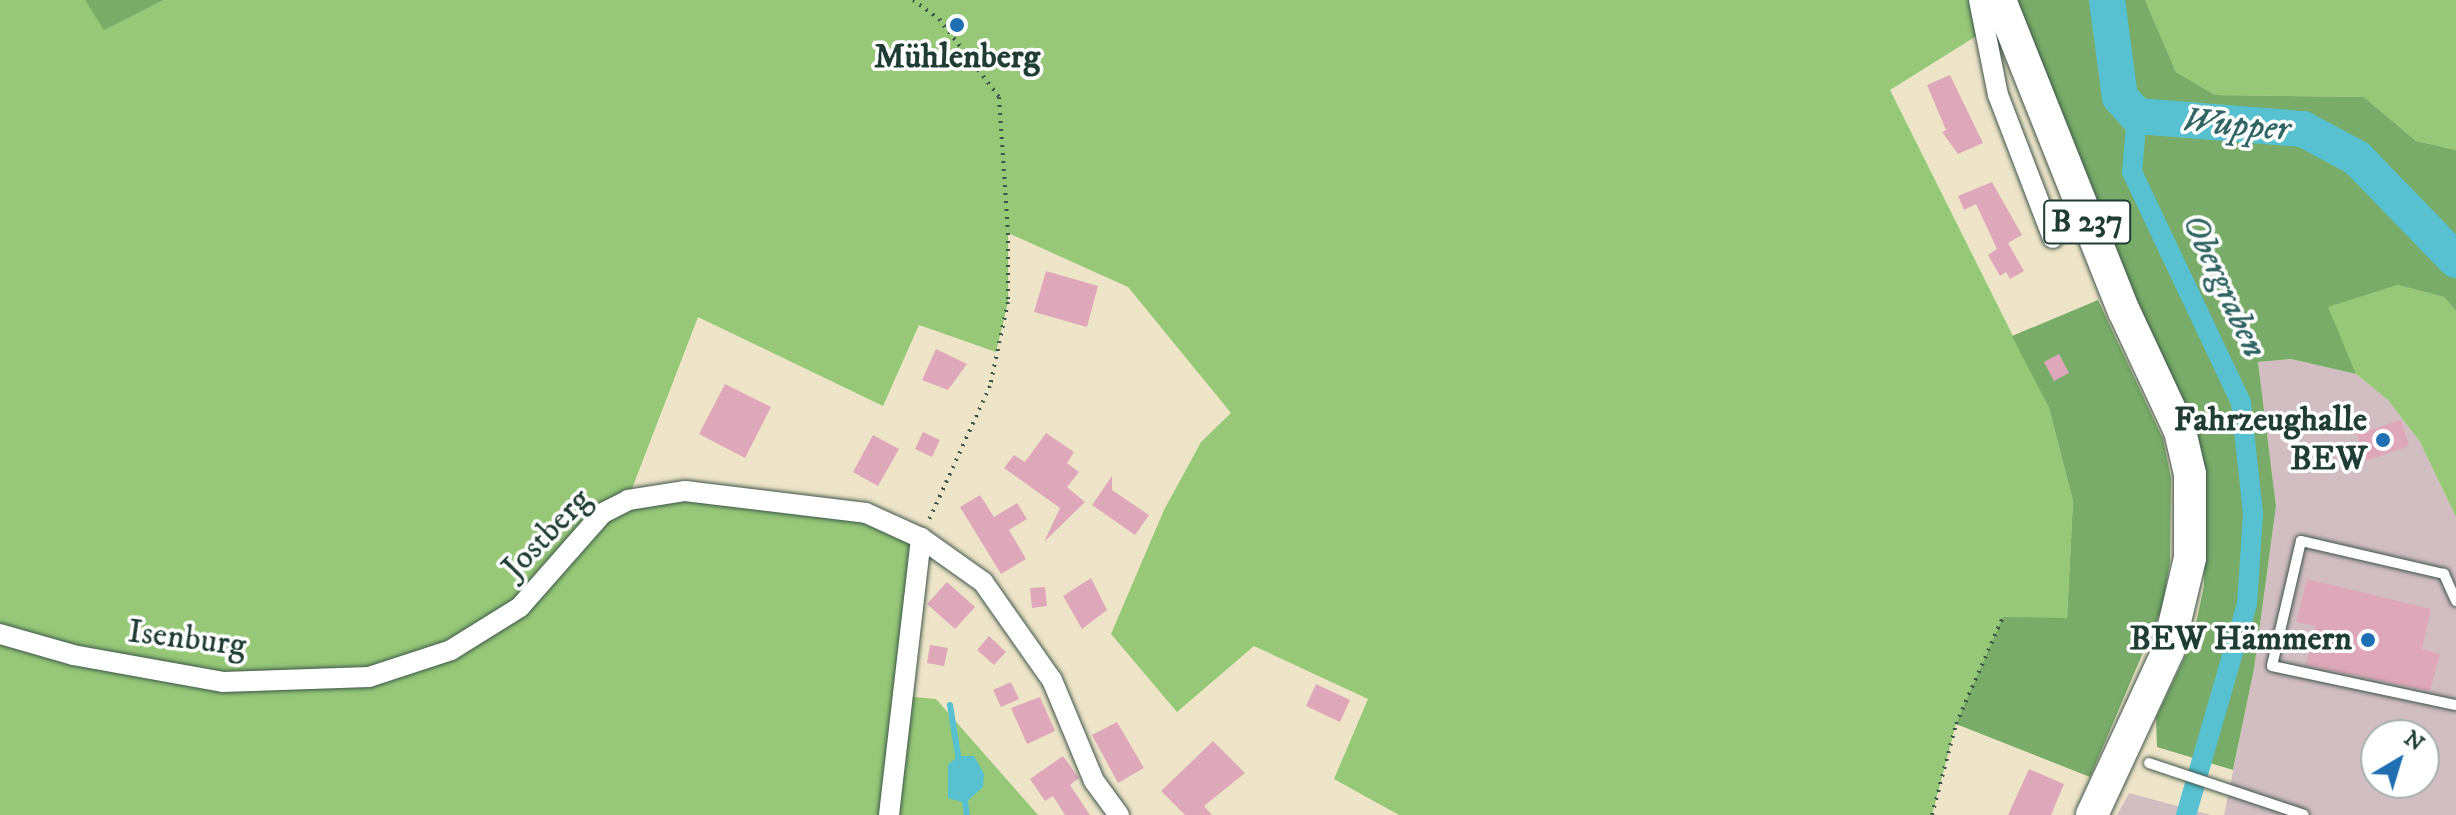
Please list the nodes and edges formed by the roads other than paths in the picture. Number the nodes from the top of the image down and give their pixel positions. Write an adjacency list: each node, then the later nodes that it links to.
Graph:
1 (1979, 0): 3 (street)
2 (2000, 0): 13 (main road, B 237)
3 (2053, 238)
4 (921, 538): 7 (street, Jostberg); 11 (street); 12 (street, Jostberg)
5 (2456, 601): 8 (lane)
6 (0, 634): 7 (street, Isenburg)
7 (369, 677)
8 (2456, 705)
9 (2149, 763): 10 (lane)
10 (2263, 810): 14 (lane)
11 (889, 815)
12 (1119, 815)
13 (2092, 815)
14 (2304, 815)

